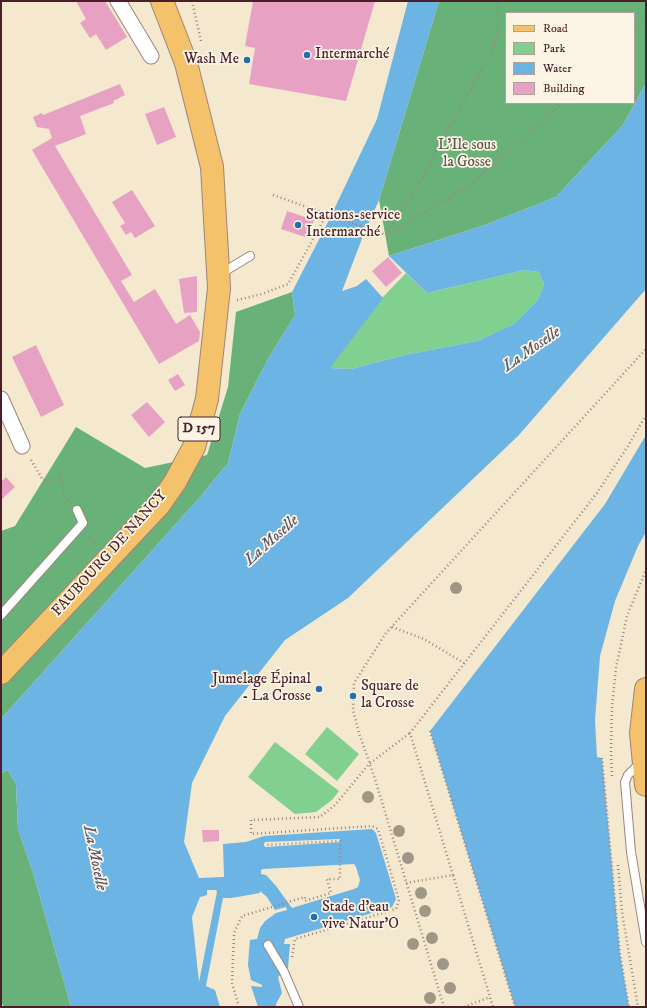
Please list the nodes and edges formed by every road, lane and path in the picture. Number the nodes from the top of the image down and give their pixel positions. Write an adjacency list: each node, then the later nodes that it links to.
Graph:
1 (118, 1): 8 (street)
2 (162, 1): 14 (main road, FAUBOURG DE NANCY / D 157)
3 (192, 1): 7 (path)
4 (498, 1): 12 (path)
5 (646, 15): 6 (path)
6 (635, 32)
7 (201, 43)
8 (151, 56)
9 (562, 104): 12 (path)
10 (273, 195): 11 (path)
11 (327, 214): 12 (path); 15 (path)
12 (386, 235)
13 (250, 256): 14 (lane)
14 (218, 275): 24 (main road, FAUBOURG DE NANCY / D 157)
15 (235, 300)
16 (646, 349): 22 (path)
17 (1, 399): 19 (street)
18 (646, 415): 23 (path)
19 (22, 446): 20 (path)
20 (77, 510): 21 (lane)
21 (1, 615)
22 (392, 627): 23 (path); 30 (path)
23 (464, 663): 27 (path)
24 (1, 673)
25 (646, 689): 29 (main road)
26 (430, 731): 45 (path)
27 (410, 733): 30 (path); 33 (path)
28 (602, 758): 46 (path)
29 (643, 760): 31 (main road); 35 (lane)
30 (369, 764): 34 (path); 38 (path)
31 (646, 785)
32 (265, 844): 40 (path)
33 (453, 875): 34 (path); 39 (path)
34 (406, 883): 42 (path)
35 (645, 931): 36 (lane)
36 (646, 942)
37 (268, 945): 41 (lane)
38 (294, 964)
39 (490, 997): 43 (path); 44 (path)
40 (239, 1007)
41 (299, 1007)
42 (444, 1007)
43 (464, 1007)
44 (493, 1007)
45 (514, 1007)
46 (629, 1007)

